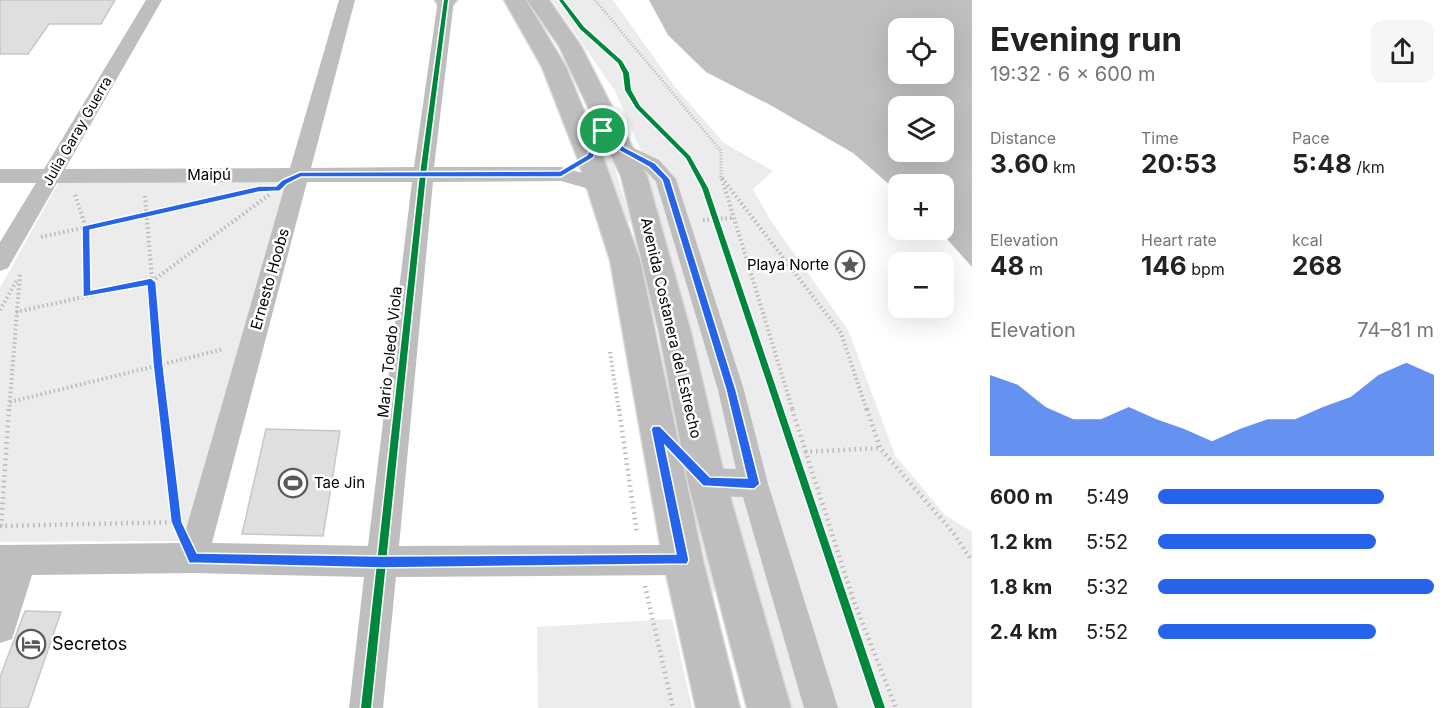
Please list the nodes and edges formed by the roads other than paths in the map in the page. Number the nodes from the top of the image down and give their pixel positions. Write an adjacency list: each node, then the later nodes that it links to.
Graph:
1 (154, 0): 12 (street, Julia Garay Guerra)
2 (347, 0): 10 (street, Ernesto Hoobs)
3 (446, 0): 8 (street, Mario Toledo Viola)
4 (522, 3): 5 (main road, Avenida Costanera del Estrecho); 7 (main road, Avenida Costanera del Estrecho)
5 (608, 120): 6 (main road, Avenida Costanera del Estrecho); 7 (main road)
6 (621, 149): 15 (main road, Avenida Costanera del Estrecho); 16 (street)
7 (595, 171): 9 (street, Maipú); 9 (street); 14 (main road, Avenida Costanera del Estrecho)
8 (423, 174): 9 (street, Maipú); 10 (street, Maipú); 20 (street, Mario Toledo Viola)
9 (561, 174)
10 (300, 175): 12 (street, Maipú); 17 (street, Ernesto Hoobs)
11 (0, 176): 12 (street, Maipú)
12 (51, 176): 13 (street, Julia Garay Guerra)
13 (0, 262)
14 (657, 429): 15 (main road); 19 (main road, Avenida Costanera del Estrecho)
15 (707, 483): 16 (street); 22 (main road, Avenida Costanera del Estrecho)
16 (754, 484): 25 (street)
17 (194, 558): 18 (street); 20 (street)
18 (11, 559): 21 (street)
19 (683, 560): 20 (street); 22 (main road); 24 (main road, Avenida Costanera del Estrecho)
20 (381, 562): 23 (street, Mario Toledo Viola)
21 (0, 627)
22 (764, 691)
23 (366, 708)
24 (718, 708)
25 (821, 708)

